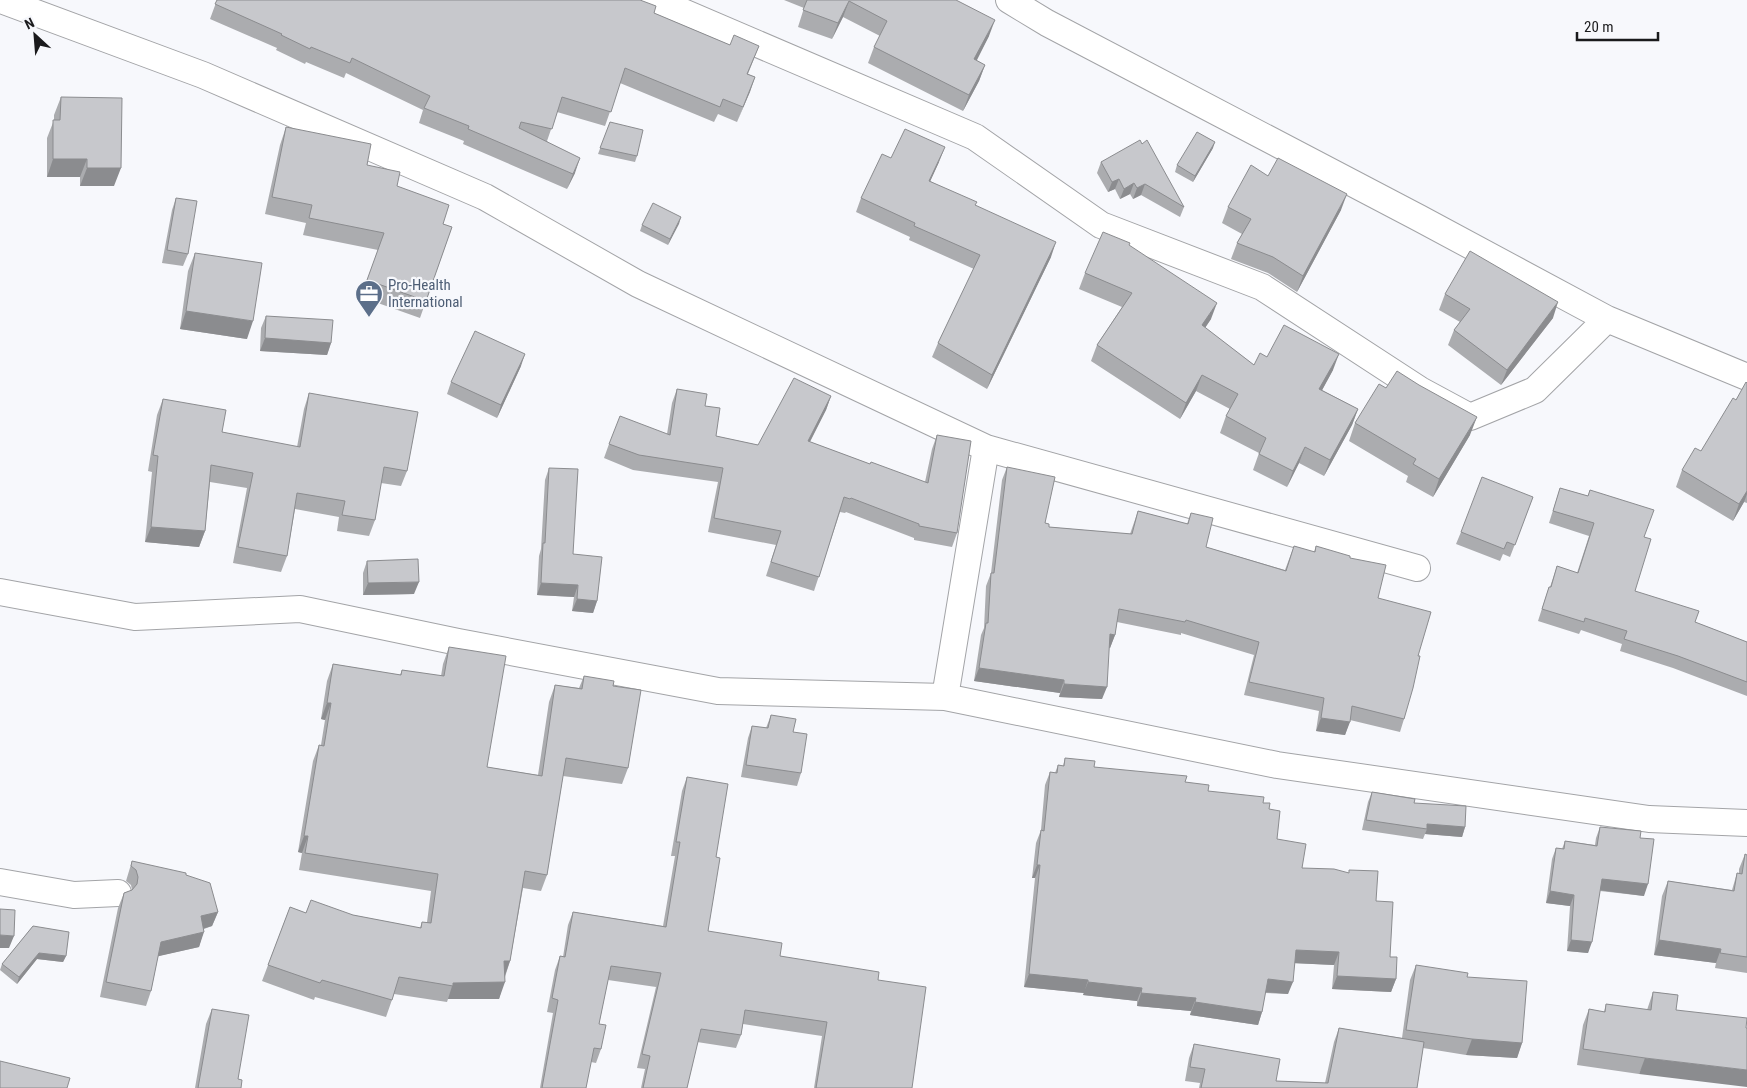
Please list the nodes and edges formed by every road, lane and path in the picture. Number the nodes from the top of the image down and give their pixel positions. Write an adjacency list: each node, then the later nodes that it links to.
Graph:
1 (1, 0): 6 (street)
2 (655, 0): 4 (street)
3 (1008, 0): 4 (street)
4 (1607, 320): 5 (street)
5 (1747, 377)
6 (986, 448): 7 (street); 9 (street)
7 (1417, 568)
8 (0, 592): 9 (street)
9 (945, 697): 10 (street)
10 (1747, 823)
11 (0, 882): 12 (street)
12 (118, 893)

